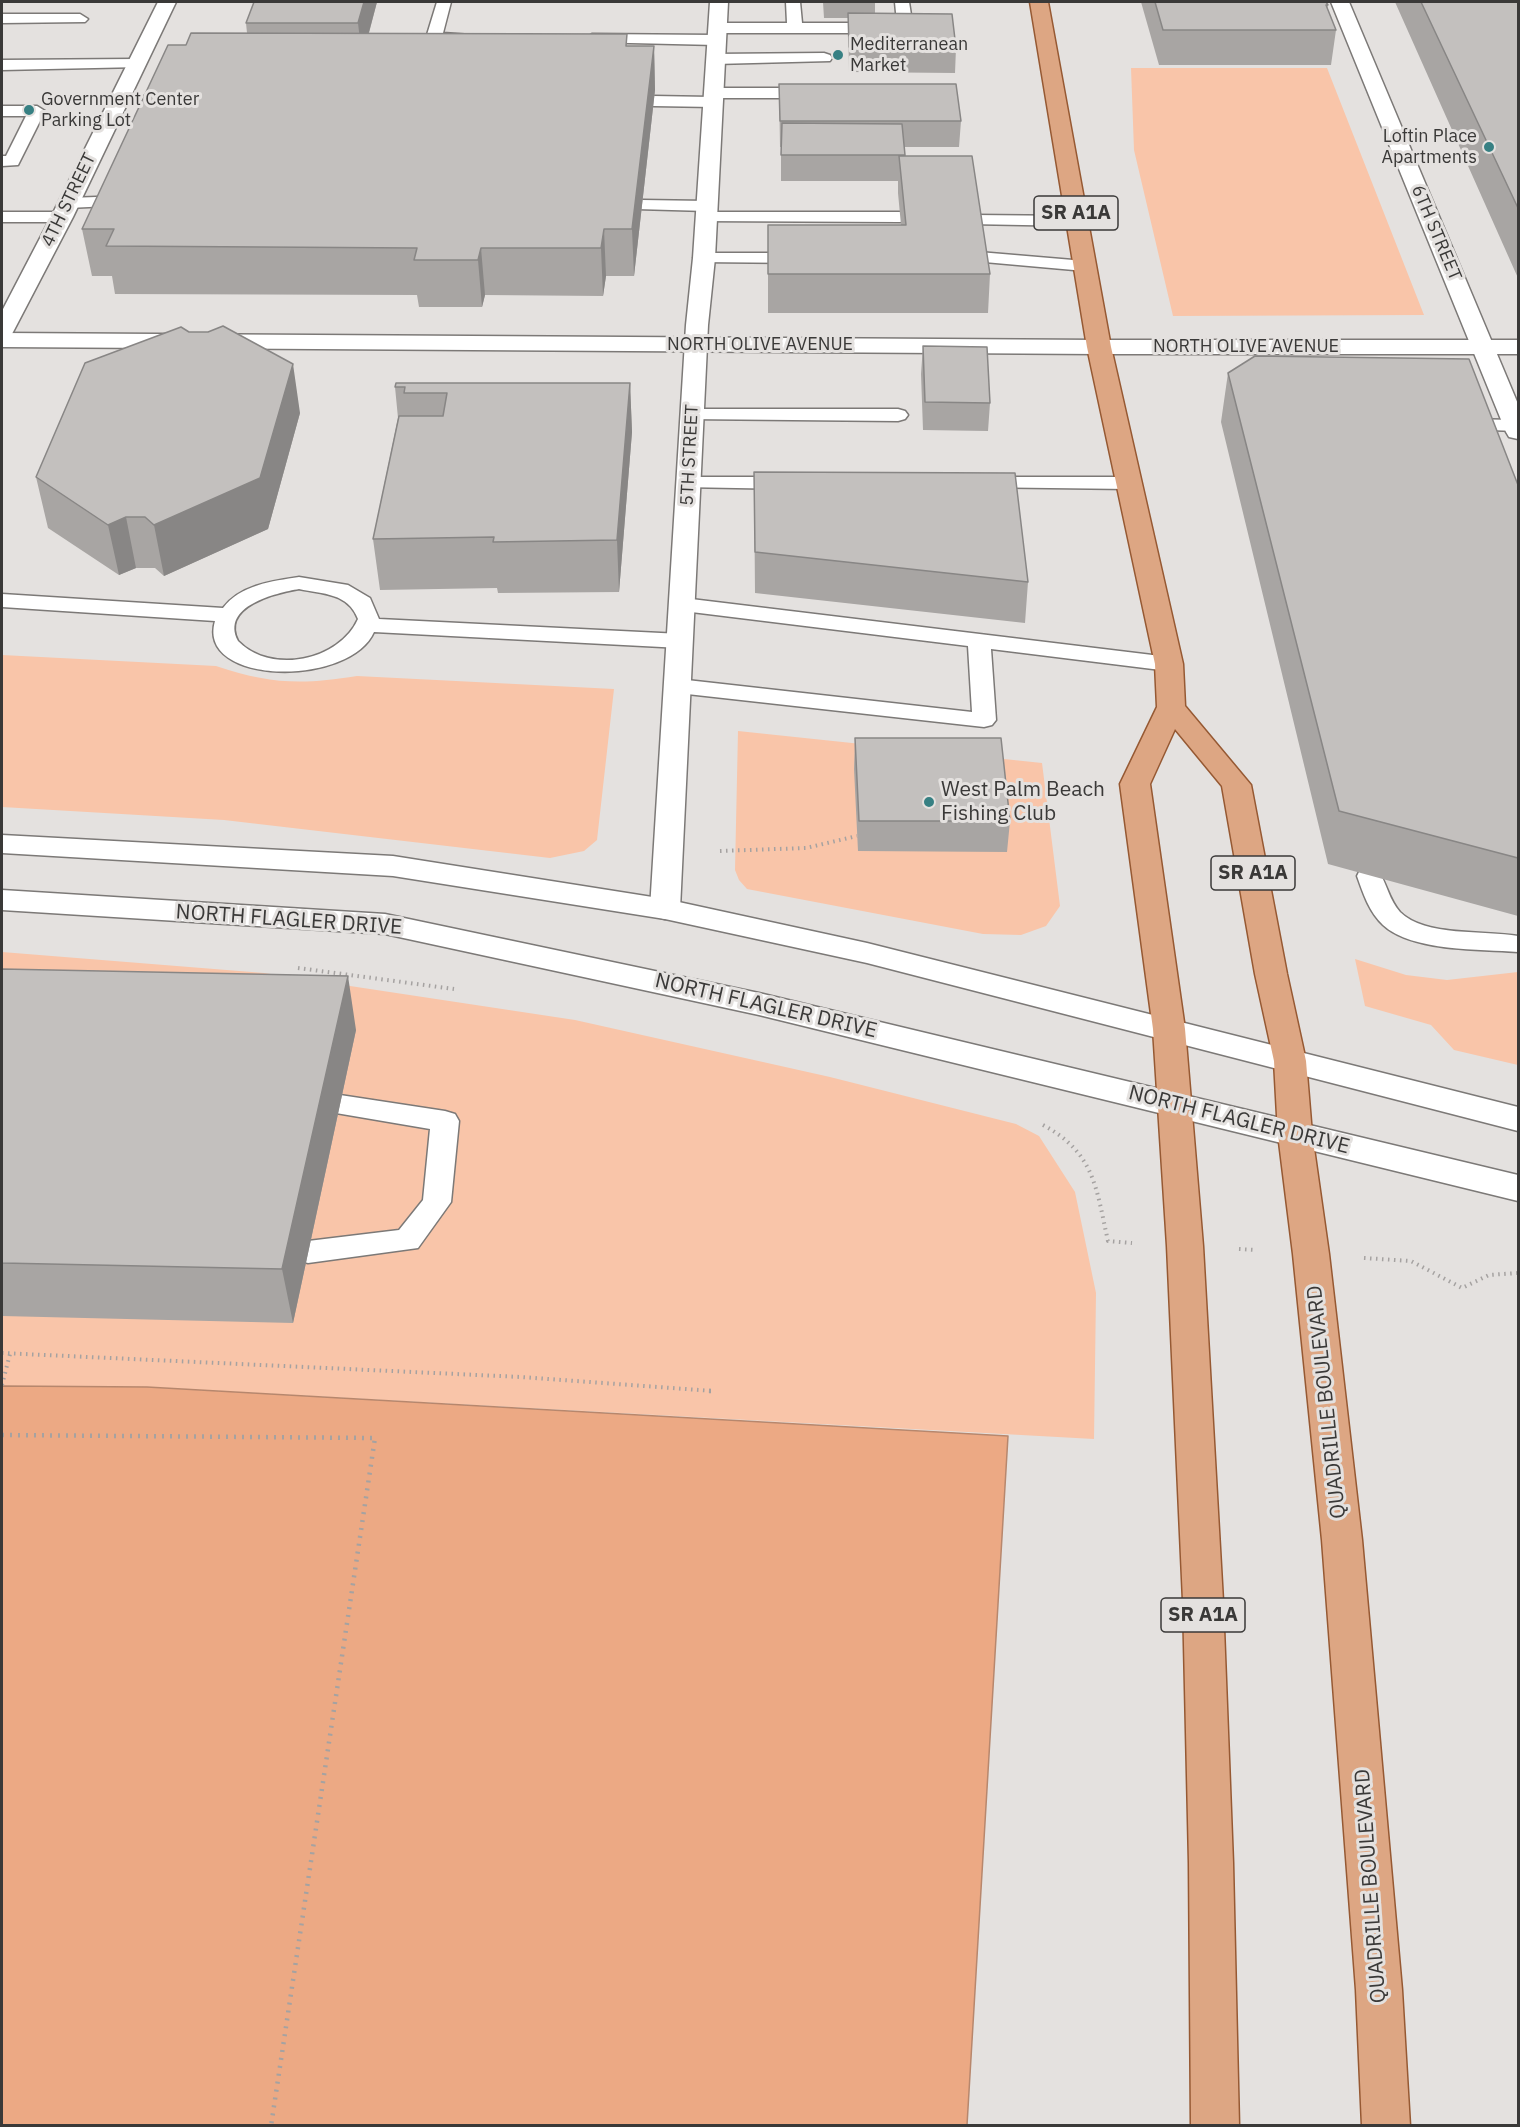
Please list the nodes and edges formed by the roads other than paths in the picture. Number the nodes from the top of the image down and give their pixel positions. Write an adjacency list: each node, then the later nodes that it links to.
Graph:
1 (166, 2): 15 (street, 4TH STREET)
2 (444, 2): 11 (lane)
3 (719, 2): 13 (street, 5TH STREET)
4 (793, 2): 10 (lane)
5 (902, 2): 10 (lane)
6 (1039, 2): 31 (main road, SR A1A)
7 (1340, 2): 40 (street, 6TH STREET)
8 (2, 19): 9 (lane)
9 (80, 19)
10 (795, 28): 13 (lane)
11 (481, 39)
12 (574, 39): 13 (lane)
13 (716, 42): 14 (lane); 18 (street, 5TH STREET)
14 (824, 58)
15 (135, 64): 16 (lane); 19 (street, 4TH STREET)
16 (2, 65)
17 (829, 92): 18 (lane)
18 (714, 98): 20 (lane); 27 (street, 5TH STREET)
19 (118, 101): 21 (lane); 26 (street, 4TH STREET)
20 (654, 101)
21 (170, 102)
22 (2, 111): 23 (lane)
23 (2, 161)
24 (125, 201): 26 (lane)
25 (642, 205): 27 (lane)
26 (65, 210): 28 (lane); 36 (street, 4TH STREET)
27 (706, 212): 29 (lane); 33 (street, 5TH STREET)
28 (2, 217)
29 (900, 217)
30 (974, 220): 31 (lane)
31 (1077, 222): 35 (main road, SR A1A)
32 (980, 257): 35 (lane)
33 (704, 258): 34 (lane); 38 (street, 5TH STREET)
34 (825, 258)
35 (1085, 266): 39 (main road, SR A1A)
36 (2, 332)
37 (2, 340): 38 (street, NORTH OLIVE AVENUE)
38 (696, 344): 39 (street, NORTH OLIVE AVENUE); 42 (street, 5TH STREET)
39 (1099, 347): 40 (street, NORTH OLIVE AVENUE); 49 (main road, SR A1A)
40 (1484, 347): 41 (street, NORTH OLIVE AVENUE); 45 (street, 6TH STREET)
41 (1518, 347)
42 (693, 415): 43 (lane); 46 (street, 5TH STREET)
43 (898, 415)
44 (1465, 425): 45 (lane)
45 (1517, 429)
46 (689, 483): 47 (lane); 51 (street, 5TH STREET)
47 (815, 483)
48 (957, 483): 49 (lane)
49 (1129, 483): 56 (main road, SR A1A)
50 (2, 601): 52 (lane)
51 (683, 606): 54 (street, 5TH STREET); 55 (lane)
52 (228, 615): 53 (lane); 53 (lane)
53 (369, 625): 54 (lane)
54 (681, 641): 57 (street, 5TH STREET)
55 (979, 641): 56 (lane); 57 (lane)
56 (1169, 664): 58 (main road, SR A1A)
57 (678, 686): 62 (street, 5TH STREET)
58 (1171, 707): 64 (main road, SR A1A); 65 (main road, QUADRILLE BOULEVARD / SR A1A)
59 (2, 844): 62 (street)
60 (1369, 876): 63 (lane)
61 (2, 900): 66 (street, NORTH FLAGLER DRIVE)
62 (665, 909): 64 (street)
63 (1518, 944)
64 (1169, 1029): 65 (street); 66 (main road, SR A1A)
65 (1290, 1061): 68 (street); 69 (main road, QUADRILLE BOULEVARD / SR A1A)
66 (1174, 1104): 69 (street, NORTH FLAGLER DRIVE); 72 (main road, SR A1A)
67 (340, 1105): 71 (lane)
68 (1518, 1119)
69 (1295, 1134): 70 (street, NORTH FLAGLER DRIVE); 73 (main road, QUADRILLE BOULEVARD / SR A1A)
70 (1518, 1188)
71 (308, 1252)
72 (1215, 2126)
73 (1386, 2126)

